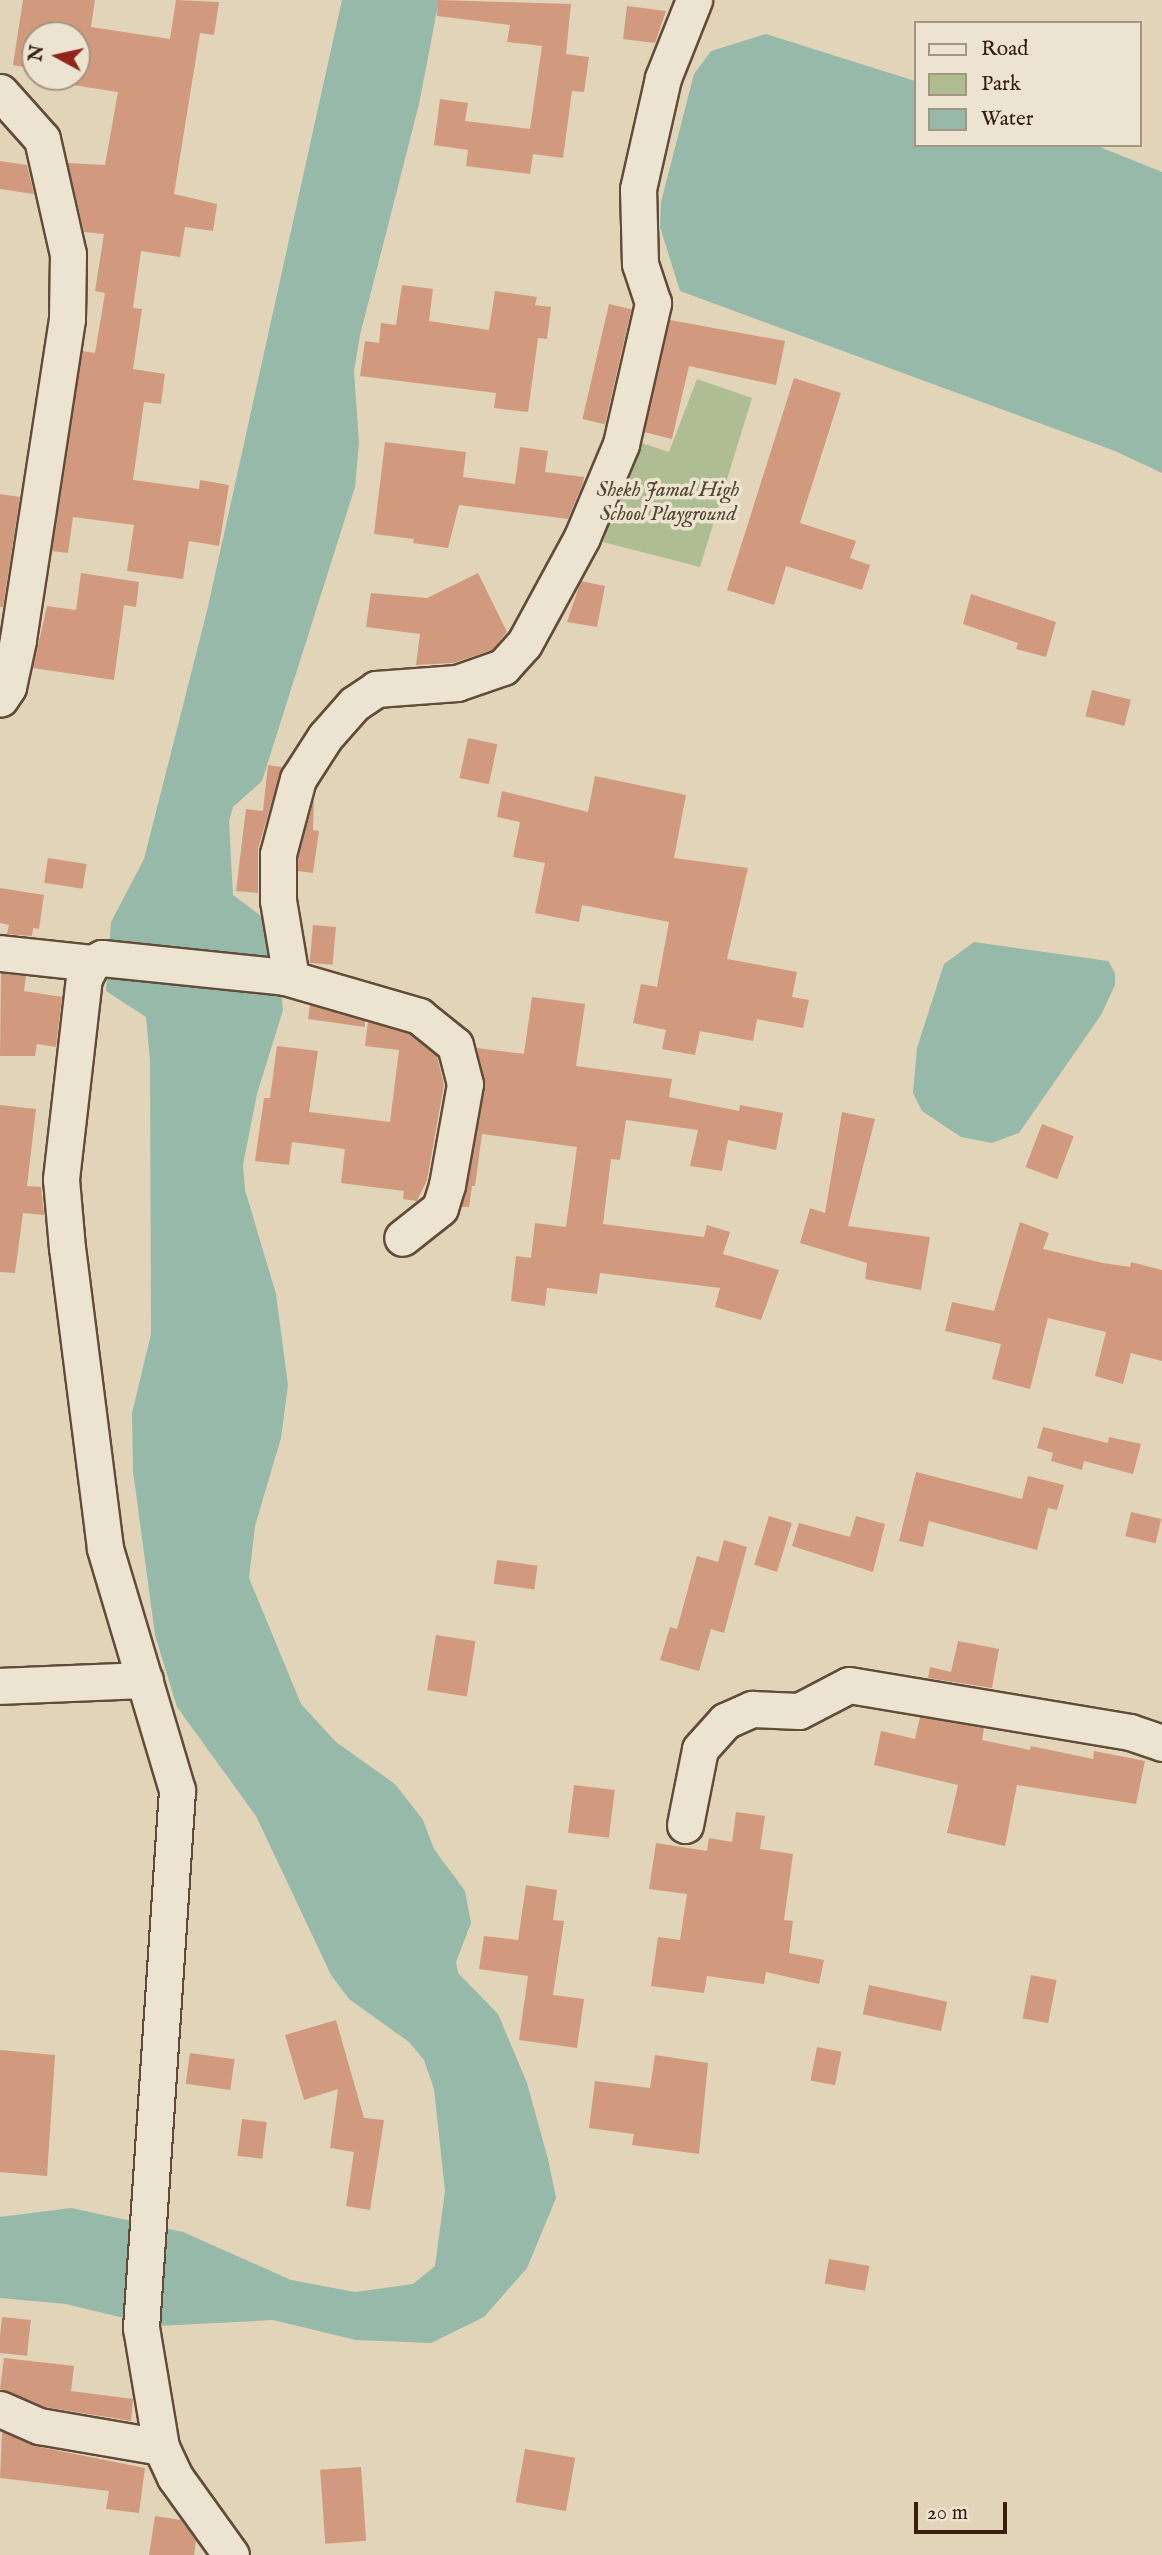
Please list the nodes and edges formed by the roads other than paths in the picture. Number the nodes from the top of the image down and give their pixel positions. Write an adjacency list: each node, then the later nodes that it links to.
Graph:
1 (694, 0): 6 (street)
2 (0, 92): 3 (street)
3 (0, 699)
4 (0, 953): 5 (street)
5 (97, 961): 6 (street); 8 (street)
6 (284, 977): 7 (street)
7 (402, 1238)
8 (145, 1680): 9 (street); 13 (street)
9 (0, 1686)
10 (1162, 1742): 11 (street)
11 (685, 1825)
12 (0, 2409): 13 (street)
13 (161, 2447): 14 (street)
14 (231, 2555)

